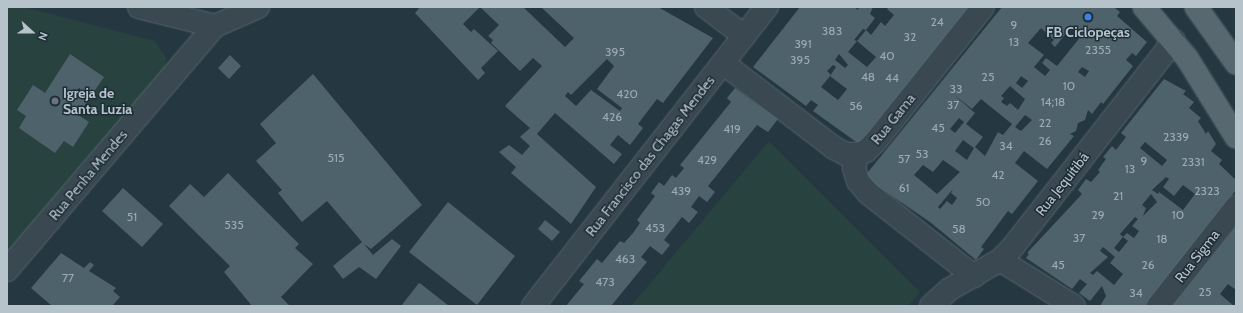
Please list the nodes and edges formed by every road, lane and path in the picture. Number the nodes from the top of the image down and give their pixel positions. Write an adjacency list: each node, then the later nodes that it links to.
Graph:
1 (139, 7): 8 (street)
2 (258, 7): 8 (street)
3 (706, 7): 9 (street)
4 (768, 7): 9 (street, Rua Francisco das Chagas Mendes)
5 (983, 7): 14 (street, Rua Gama)
6 (1144, 7): 10 (main road)
7 (1203, 9): 12 (main road)
8 (215, 26): 17 (street, Rua Penha Mendes)
9 (744, 36): 11 (street, Rua Francisco das Chagas Mendes)
10 (1174, 41): 13 (main road); 16 (street, Rua Jequitibá)
11 (724, 63): 14 (street, Rua Gama); 19 (street, Rua Francisco das Chagas Mendes)
12 (1236, 63)
13 (1236, 138)
14 (857, 154): 18 (street)
15 (1236, 207): 22 (street, Rua Sigma)
16 (1000, 260): 18 (street, Rua Jequitibá); 21 (street)
17 (7, 270)
18 (974, 276): 20 (street, Rua Jequitibá)
19 (533, 306)
20 (931, 306)
21 (1074, 306)
22 (1158, 306)

